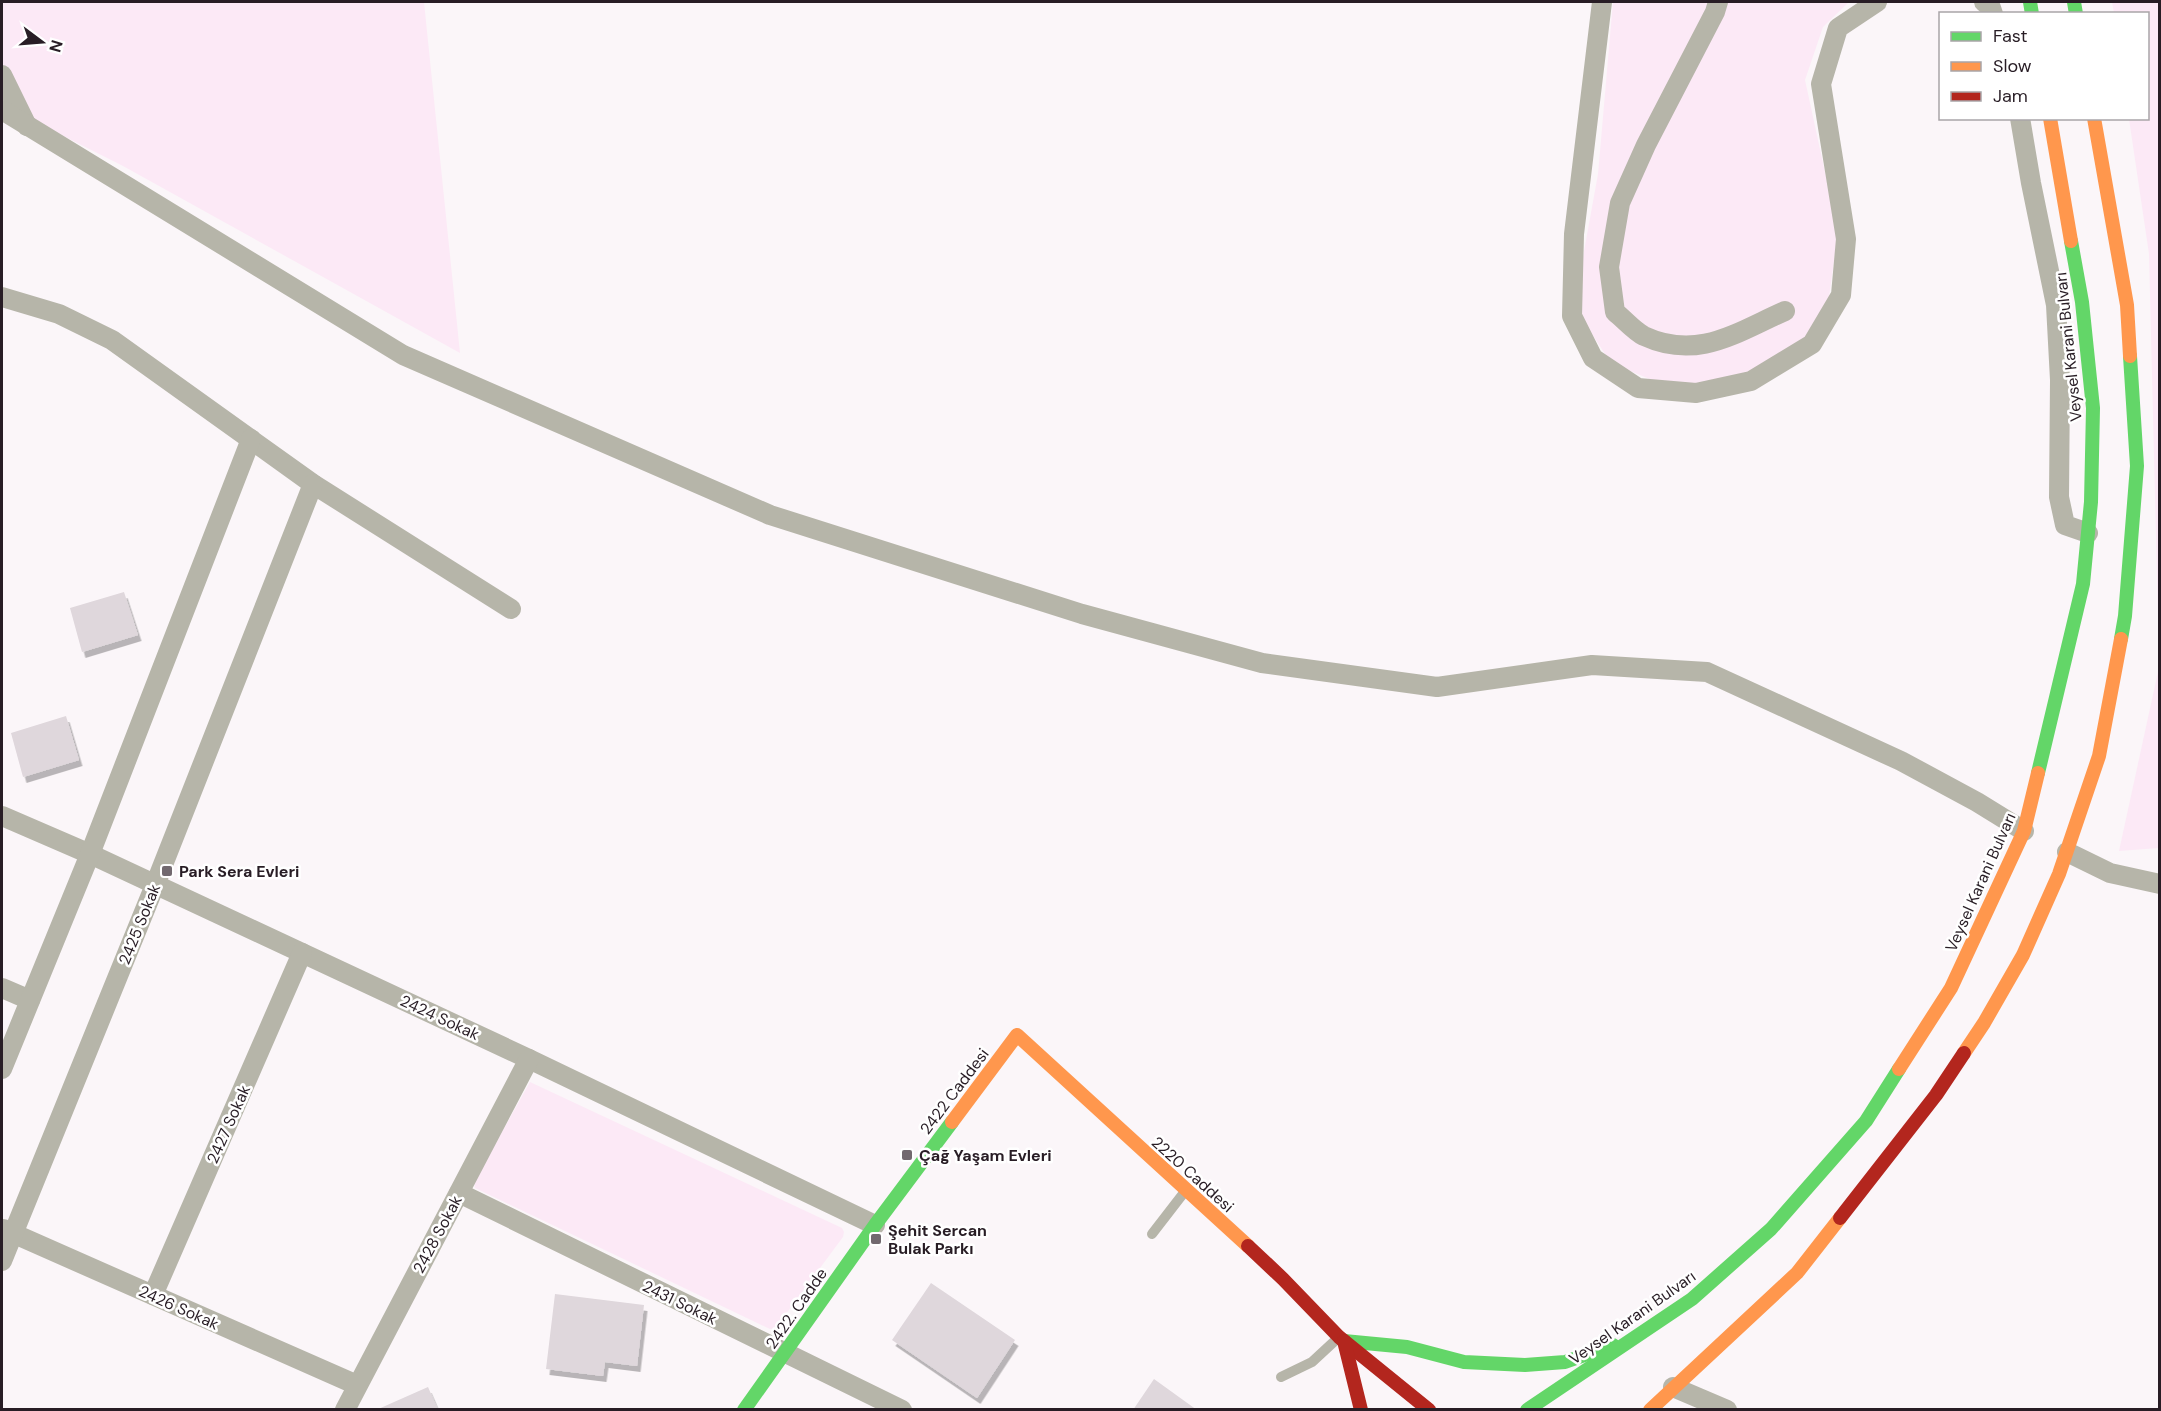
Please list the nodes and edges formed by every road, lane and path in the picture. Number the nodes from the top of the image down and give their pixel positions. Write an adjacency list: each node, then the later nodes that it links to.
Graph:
1 (1602, 2): 3 (street)
2 (1718, 2): 11 (street)
3 (1877, 2)
4 (2, 75): 9 (street)
5 (2, 110): 9 (street)
6 (2020, 120): 14 (street)
7 (2050, 120): 14 (main road, Veysel Karani Bulvarı)
8 (2094, 120): 18 (main road)
9 (27, 126): 17 (street)
10 (2, 297): 12 (street)
11 (1785, 310)
12 (251, 440): 13 (street); 19 (street)
13 (313, 484): 15 (street); 21 (street, 2425 Sokak)
14 (2088, 533): 17 (main road, Veysel Karani Bulvarı)
15 (511, 609)
16 (2, 816): 19 (street, 2424 Sokak)
17 (2024, 831): 36 (main road, Veysel Karani Bulvarı)
18 (2067, 852): 20 (street); 40 (main road)
19 (90, 854): 21 (street, 2424 Sokak); 24 (street)
20 (2160, 884)
21 (155, 885): 22 (street, 2424 Sokak); 31 (street, 2425 Sokak)
22 (302, 954): 26 (street, 2424 Sokak); 34 (street, 2427 Sokak)
23 (2, 988): 24 (street)
24 (30, 1000): 27 (street)
25 (1017, 1035): 28 (main road, 2220 Caddesi); 30 (main road, 2422 Caddesi)
26 (529, 1059): 29 (street, 2428 Sokak); 30 (street, 2424 Sokak)
27 (2, 1069)
28 (1186, 1189): 32 (lane); 35 (main road, 2220 Caddesi)
29 (459, 1193): 37 (street, 2431 Sokak); 39 (street, 2428 Sokak)
30 (875, 1225): 37 (main road, 2422. Cadde)
31 (7, 1231): 33 (street, 2425 Sokak); 34 (street, 2426 Sokak)
32 (1152, 1234)
33 (2, 1261)
34 (153, 1295): 39 (street, 2426 Sokak)
35 (1342, 1339): 36 (main road); 38 (lane); 44 (main road); 45 (main road); 46 (main road, 2220 Caddesi)
36 (1631, 1339): 47 (main road, Veysel Karani Bulvarı)
37 (785, 1353): 42 (main road, 2422. Cadde); 43 (street, 2431 Sokak)
38 (1281, 1377)
39 (357, 1385): 41 (street, 2428 Sokak)
40 (1673, 1387): 48 (main road); 49 (street)
41 (345, 1410)
42 (744, 1410)
43 (902, 1410)
44 (1346, 1410)
45 (1361, 1410)
46 (1429, 1410)
47 (1527, 1410)
48 (1650, 1410)
49 (1726, 1410)

